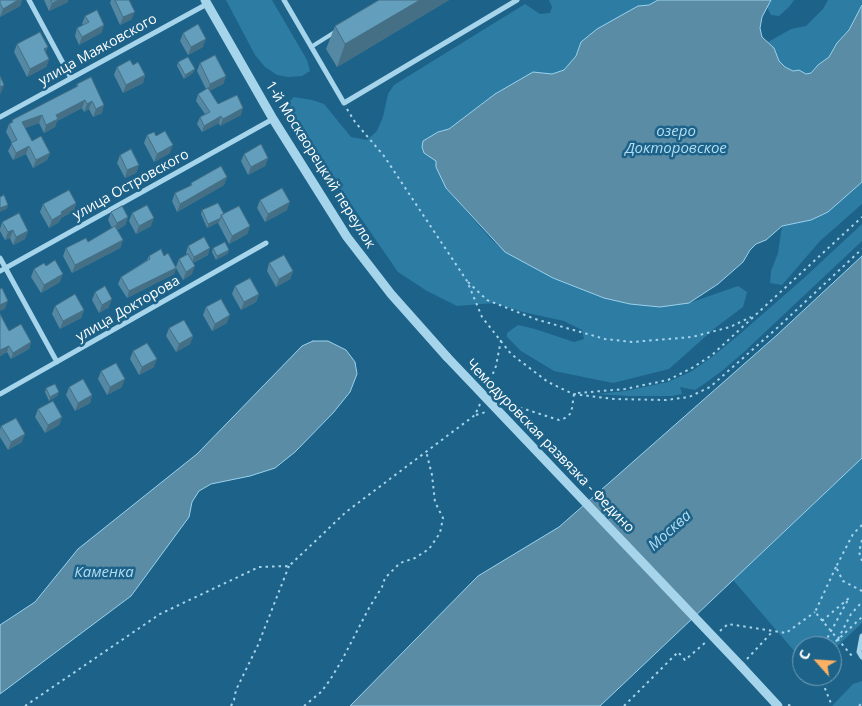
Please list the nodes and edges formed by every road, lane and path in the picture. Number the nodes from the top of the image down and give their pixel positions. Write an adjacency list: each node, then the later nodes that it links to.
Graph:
1 (29, 0): 7 (street)
2 (284, 0): 6 (street)
3 (517, 0): 8 (street)
4 (206, 2): 7 (street, улица Маяковского); 10 (street, 1-й Москворецкий переулок)
5 (342, 28): 6 (lane)
6 (311, 47): 8 (street)
7 (71, 78): 9 (street, улица Маяковского)
8 (344, 103): 16 (path)
9 (0, 117)
10 (273, 119): 15 (street, улица Островского); 19 (street, 1-й Москворецкий переулок)
11 (862, 217): 17 (path)
12 (266, 243): 20 (street, улица Докторова)
13 (862, 249): 23 (path)
14 (0, 258): 15 (street)
15 (3, 269): 20 (street)
16 (467, 281): 17 (path); 18 (path)
17 (753, 316): 23 (path)
18 (501, 340): 21 (path); 23 (path)
19 (447, 357): 48 (street, Чемодуровская развязка - Федино, bridge)
20 (57, 362): 22 (street, улица Докторова)
21 (486, 390)
22 (0, 394)
23 (573, 394): 25 (path)
24 (482, 399): 27 (path)
25 (500, 409)
26 (492, 411): 27 (path)
27 (475, 415): 28 (path)
28 (426, 451): 32 (path); 53 (path)
29 (862, 525): 33 (path)
30 (862, 540): 31 (path)
31 (862, 561)
32 (289, 566): 51 (path); 52 (path)
33 (836, 567): 34 (path); 37 (path)
34 (862, 591)
35 (862, 602): 42 (path)
36 (862, 617): 43 (path)
37 (822, 620): 39 (path); 39 (path, bridge)
38 (774, 631): 48 (path)
39 (831, 632): 40 (path, bridge); 41 (path)
40 (829, 636)
41 (834, 636)
42 (839, 636)
43 (841, 636)
44 (862, 636): 46 (street)
45 (842, 645): 47 (path)
46 (860, 655)
47 (856, 660)
48 (740, 666): 54 (street, Чемодуровская развязка - Федино)
49 (824, 686): 55 (path)
50 (862, 703): 56 (path)
51 (25, 706)
52 (231, 706)
53 (304, 706)
54 (778, 706)
55 (832, 706)
56 (859, 706)

